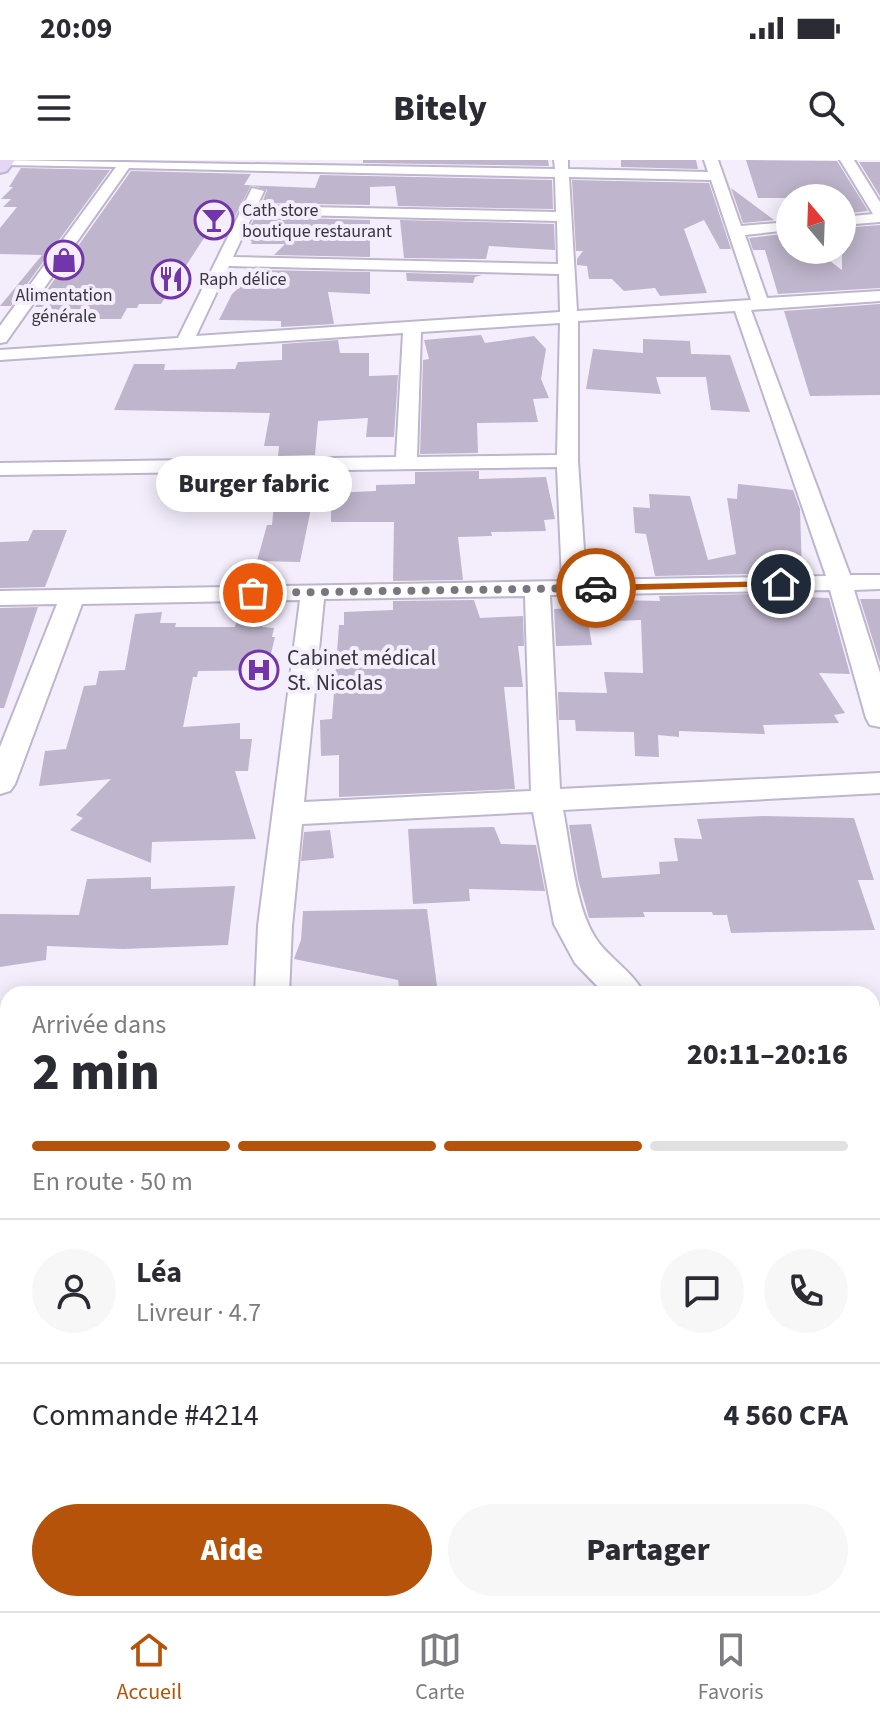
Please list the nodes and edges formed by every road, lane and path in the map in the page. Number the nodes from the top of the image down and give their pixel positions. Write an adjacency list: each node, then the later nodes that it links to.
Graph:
1 (6, 160): 4 (street); 7 (main road)
2 (711, 160): 8 (street)
3 (847, 160): 10 (street)
4 (126, 163): 5 (street); 21 (street)
5 (271, 163): 6 (street); 9 (street)
6 (561, 166): 8 (street); 11 (street)
7 (0, 167)
8 (716, 176): 14 (street)
9 (247, 210): 11 (street); 15 (street)
10 (880, 216): 12 (street)
11 (564, 217): 16 (street)
12 (856, 219)
13 (776, 227): 14 (street)
14 (736, 231): 18 (street)
15 (222, 261): 16 (street); 22 (street)
16 (567, 269): 19 (street)
17 (880, 296): 18 (street)
18 (751, 304): 19 (street); 27 (street)
19 (569, 317): 20 (street); 24 (street)
20 (412, 327): 22 (street); 25 (street)
21 (0, 338)
22 (184, 343): 23 (street)
23 (0, 355)
24 (567, 461): 25 (street); 29 (street)
25 (406, 463): 26 (street)
26 (0, 469)
27 (840, 582): 28 (street); 29 (street); 34 (street)
28 (880, 582)
29 (574, 588): 30 (street)
30 (537, 589): 31 (street); 37 (street)
31 (313, 592): 32 (street); 38 (street)
32 (72, 597): 33 (street); 36 (street)
33 (0, 598)
34 (880, 718)
35 (880, 783): 37 (street)
36 (0, 784)
37 (546, 800): 38 (street); 40 (street)
38 (289, 814): 39 (street)
39 (272, 986)
40 (619, 986)

